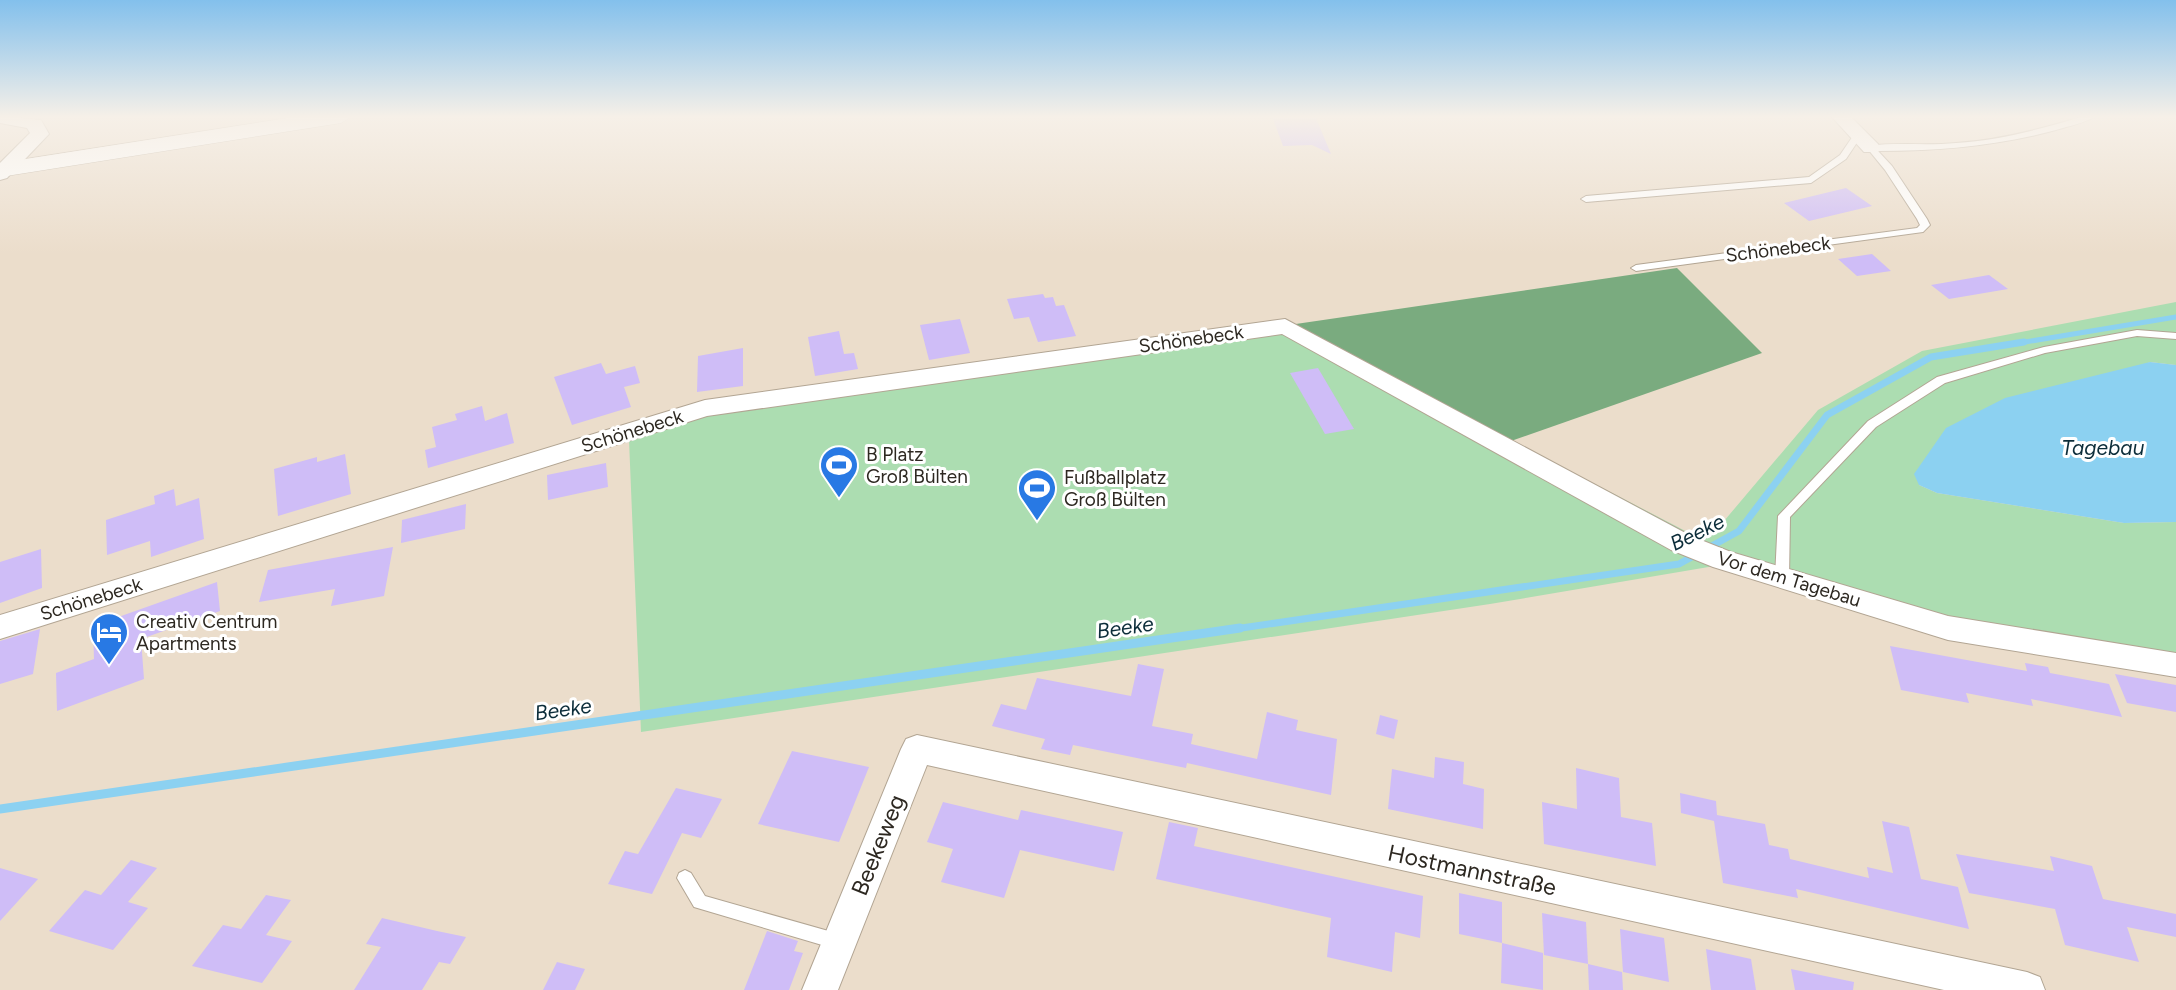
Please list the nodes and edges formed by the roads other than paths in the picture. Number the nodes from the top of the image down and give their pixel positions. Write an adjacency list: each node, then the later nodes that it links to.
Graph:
1 (54, 162): 4 (street)
2 (1836, 162): 5 (lane)
3 (1884, 162): 6 (lane, Schönebeck)
4 (2, 171)
5 (1586, 199)
6 (1636, 268)
7 (1285, 326): 9 (street, Vor dem Tagebau); 10 (street, Schönebeck)
8 (2176, 337): 9 (lane)
9 (1782, 578): 11 (street, Vor dem Tagebau)
10 (0, 627)
11 (2176, 665)
12 (917, 749): 14 (street, Beekeweg); 16 (street, Hostmannstraße)
13 (685, 878): 14 (lane)
14 (839, 942): 15 (street, Beekeweg)
15 (820, 990)
16 (2026, 990)

